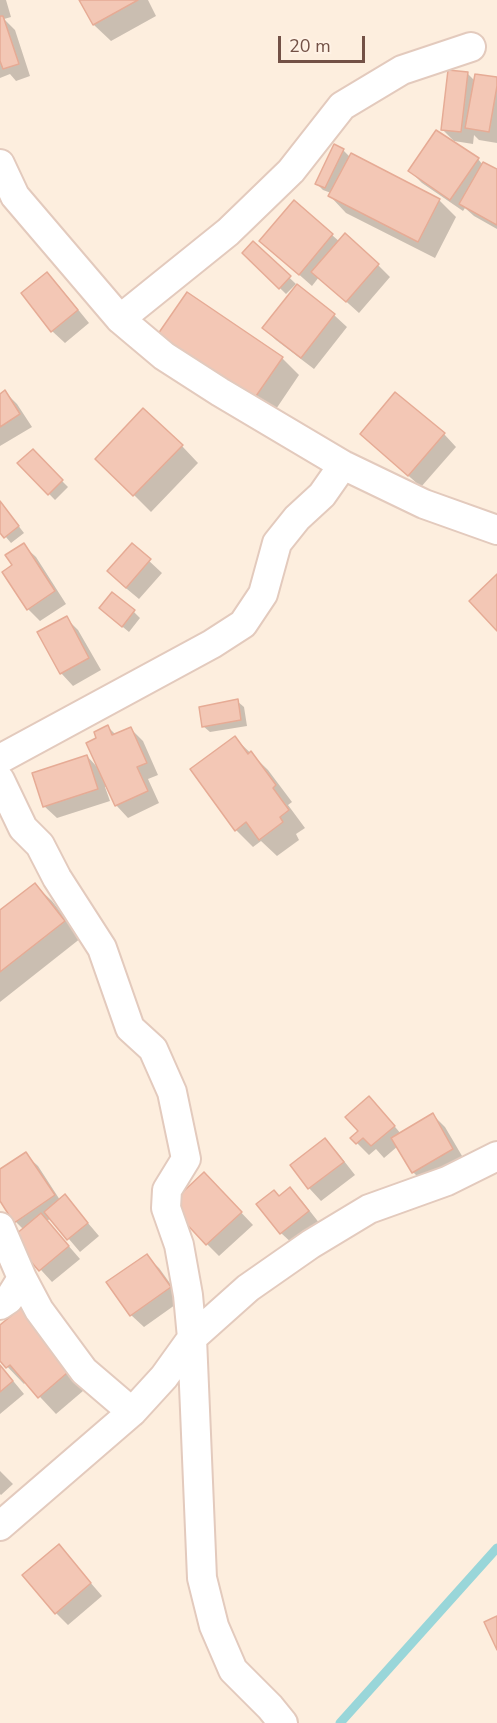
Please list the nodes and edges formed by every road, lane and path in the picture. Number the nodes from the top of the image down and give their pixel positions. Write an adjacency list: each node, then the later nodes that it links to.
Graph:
1 (471, 47): 3 (street)
2 (0, 164): 3 (street)
3 (120, 318): 4 (street)
4 (343, 465): 5 (street); 6 (street)
5 (497, 530)
6 (0, 759)
7 (0, 780): 12 (street)
8 (497, 1156): 12 (street)
9 (0, 1227): 10 (street)
10 (22, 1278): 11 (street); 13 (street)
11 (0, 1305)
12 (192, 1338): 13 (street); 15 (street)
13 (132, 1412): 14 (street)
14 (0, 1526)
15 (283, 1723)

